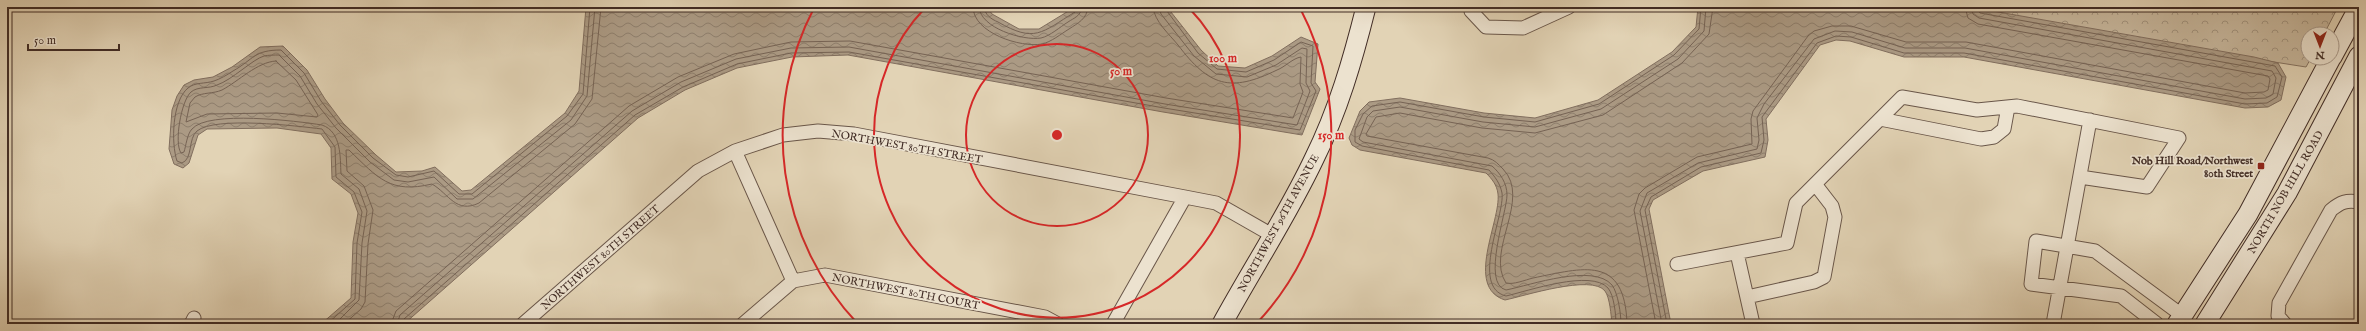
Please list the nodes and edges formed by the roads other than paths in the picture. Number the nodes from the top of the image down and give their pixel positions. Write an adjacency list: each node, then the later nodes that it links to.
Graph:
1 (1366, 7): 16 (main road, NORTHWEST 96TH AVENUE)
2 (1472, 7): 3 (street)
3 (1569, 7)
4 (2359, 7): 5 (main road, NORTH NOB HILL ROAD)
5 (2340, 43)
6 (2359, 56): 32 (main road, NORTH NOB HILL ROAD)
7 (2328, 66): 23 (main road, NORTH NOB HILL ROAD)
8 (2008, 107): 9 (street); 9 (street); 10 (street)
9 (1880, 119): 13 (street)
10 (2090, 120): 12 (street); 12 (street)
11 (735, 151): 14 (street, NORTHWEST 80TH STREET); 20 (street); 24 (street, NORTHWEST 80TH STREET)
12 (2080, 177): 17 (street)
13 (1815, 184): 18 (street); 22 (street)
14 (1185, 197): 16 (street, NORTHWEST 80TH STREET); 27 (street)
15 (2359, 202): 33 (street)
16 (1272, 235): 28 (main road, NORTHWEST 96TH AVENUE)
17 (2067, 246): 21 (street); 21 (street); 23 (street)
18 (1738, 253): 19 (street); 22 (street)
19 (1677, 264)
20 (793, 281): 25 (street); 26 (street, NORTHWEST 80TH COURT)
21 (2059, 288): 30 (street); 31 (street)
22 (1747, 297): 29 (street)
23 (2186, 321)
24 (523, 324)
25 (743, 324)
26 (1058, 324)
27 (1113, 324)
28 (1222, 324)
29 (1752, 324)
30 (2055, 324)
31 (2157, 324)
32 (2205, 324)
33 (2285, 324)

